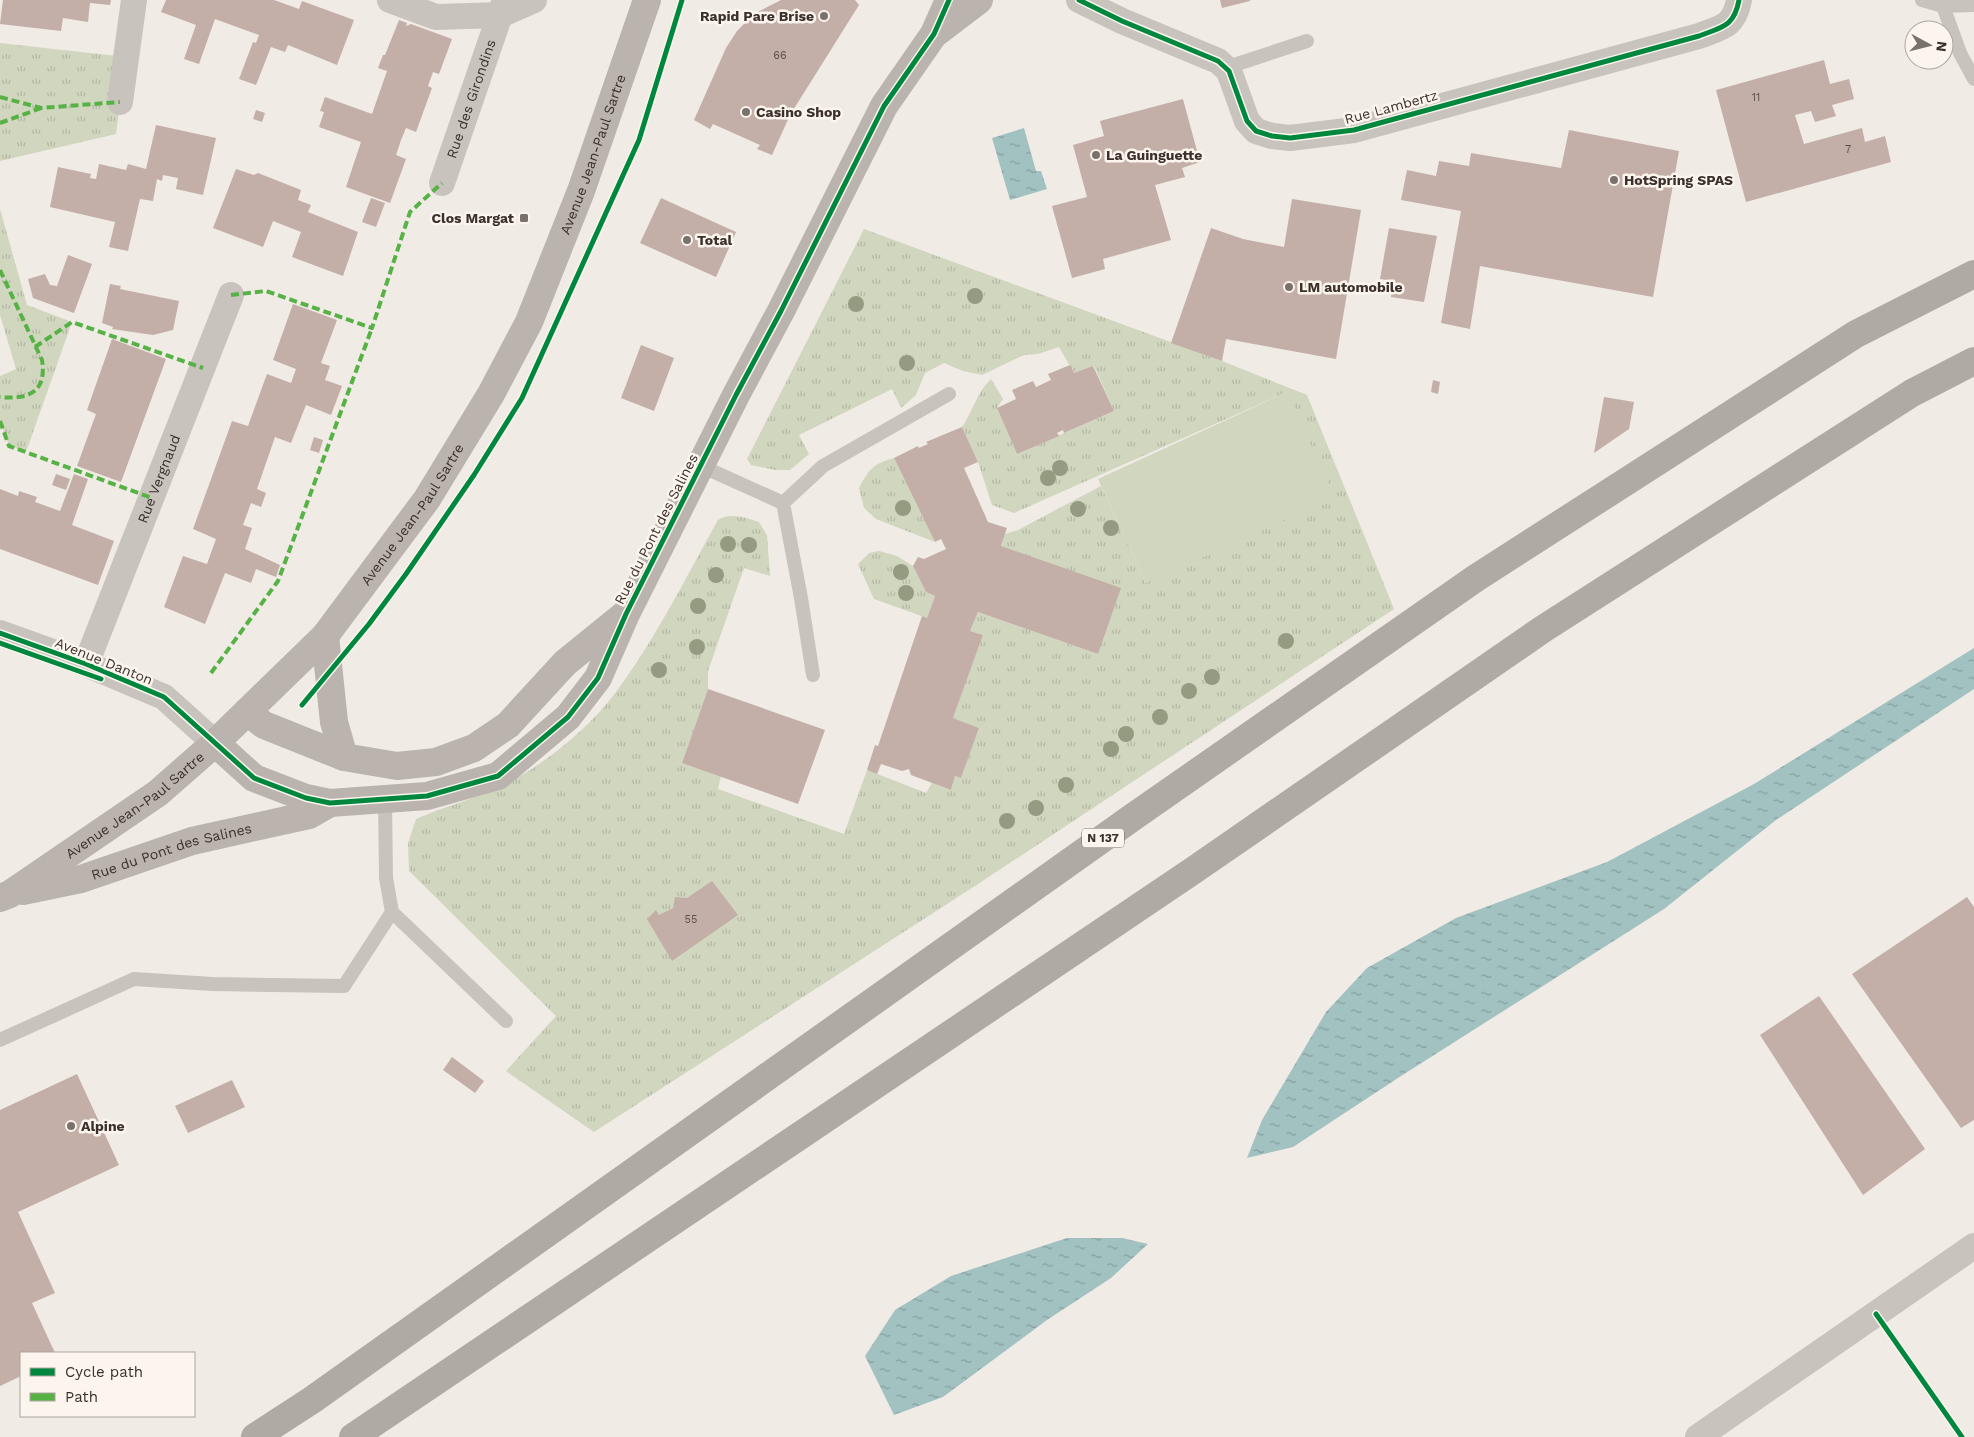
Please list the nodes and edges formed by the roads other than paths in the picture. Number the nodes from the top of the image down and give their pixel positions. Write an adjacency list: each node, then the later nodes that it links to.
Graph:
1 (134, 0): 18 (street)
2 (390, 0): 13 (street)
3 (534, 0): 13 (street)
4 (647, 0): 28 (street, Avenue Jean-Paul Sartre)
5 (949, 0): 14 (street, Rue du Pont des Salines)
6 (979, 0): 14 (street, Rue du Pont des Salines)
7 (1079, 0): 11 (street)
8 (1738, 0): 16 (street, Rue Lambertz)
9 (1922, 0): 12 (lane)
10 (1974, 5): 12 (lane)
11 (1104, 6): 16 (street)
12 (1943, 6): 17 (lane)
13 (503, 7): 19 (street, Rue des Girondins)
14 (934, 34): 24 (street, Rue du Pont des Salines)
15 (1307, 41): 16 (lane)
16 (1225, 68)
17 (1974, 79)
18 (120, 102)
19 (442, 183)
20 (1974, 274): 43 (highway, N 137)
21 (231, 295): 29 (street, Rue Vergnaud)
22 (1974, 361): 42 (highway)
23 (949, 394): 25 (lane)
24 (701, 466): 25 (lane); 26 (street, Rue du Pont des Salines)
25 (783, 503): 30 (lane)
26 (626, 614): 34 (street, Rue du Pont des Salines); 35 (street, Rue du Pont des Salines)
27 (0, 633): 29 (street, Avenue Danton)
28 (325, 636): 31 (street, Avenue Jean-Paul Sartre); 33 (street)
29 (86, 664): 32 (street, Avenue Danton)
30 (813, 675)
31 (247, 712): 32 (street, Avenue Jean-Paul Sartre); 33 (street, Rue du Pont des Salines)
32 (215, 743): 36 (street, Rue du Pont des Salines); 37 (street, Avenue Jean-Paul Sartre)
33 (344, 757): 34 (street, Rue du Pont des Salines)
34 (397, 766): 35 (street)
35 (385, 799): 36 (street, Rue du Pont des Salines); 38 (lane)
36 (330, 803): 37 (street, Rue du Pont des Salines)
37 (5, 896)
38 (392, 912): 39 (lane); 40 (lane)
39 (506, 1021)
40 (0, 1040)
41 (1974, 1246): 45 (street)
42 (369, 1429): 44 (highway)
43 (255, 1437)
44 (353, 1437)
45 (1698, 1437)

